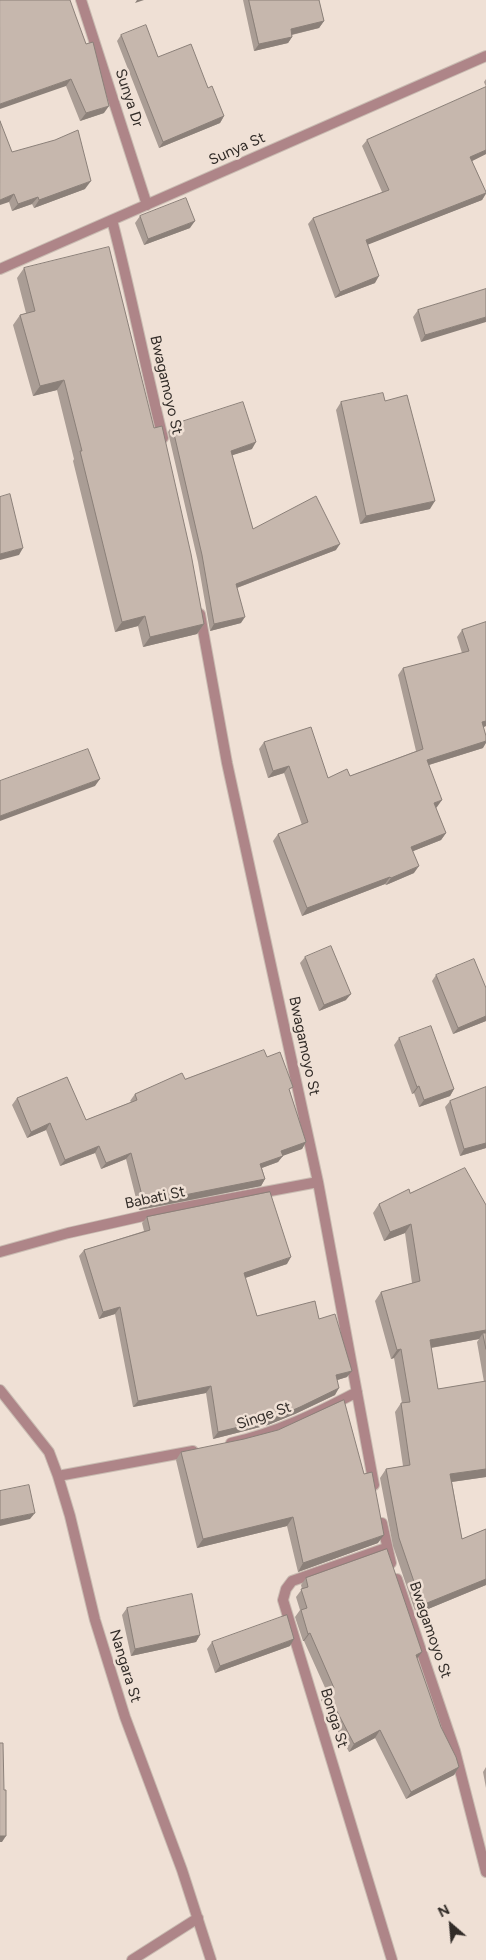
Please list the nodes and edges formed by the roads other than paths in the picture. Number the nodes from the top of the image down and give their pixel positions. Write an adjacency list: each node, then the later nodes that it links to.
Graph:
1 (81, 0): 3 (street, Sunya Dr)
2 (486, 56): 3 (street, Sunya St)
3 (147, 205): 4 (street, Sunya St)
4 (112, 220): 5 (street, Sunya St); 6 (street, Bwagamoyo St)
5 (0, 269)
6 (166, 452)
7 (198, 601): 8 (street, Bwagamoyo St)
8 (318, 1182): 9 (street, Babati St); 11 (street, Bwagamoyo St)
9 (0, 1252)
10 (0, 1390): 14 (street, Nangara St)
11 (356, 1392): 12 (street, Singe St); 15 (street, Bwagamoyo St)
12 (219, 1445)
13 (202, 1449): 14 (street)
14 (58, 1476): 17 (street, Nangara St)
15 (386, 1548): 16 (street, Bwagamoyo St); 20 (street, Bonga St)
16 (486, 1872)
17 (198, 1918): 18 (street); 19 (street, Nangara St)
18 (132, 1960)
19 (211, 1960)
20 (392, 1960)

